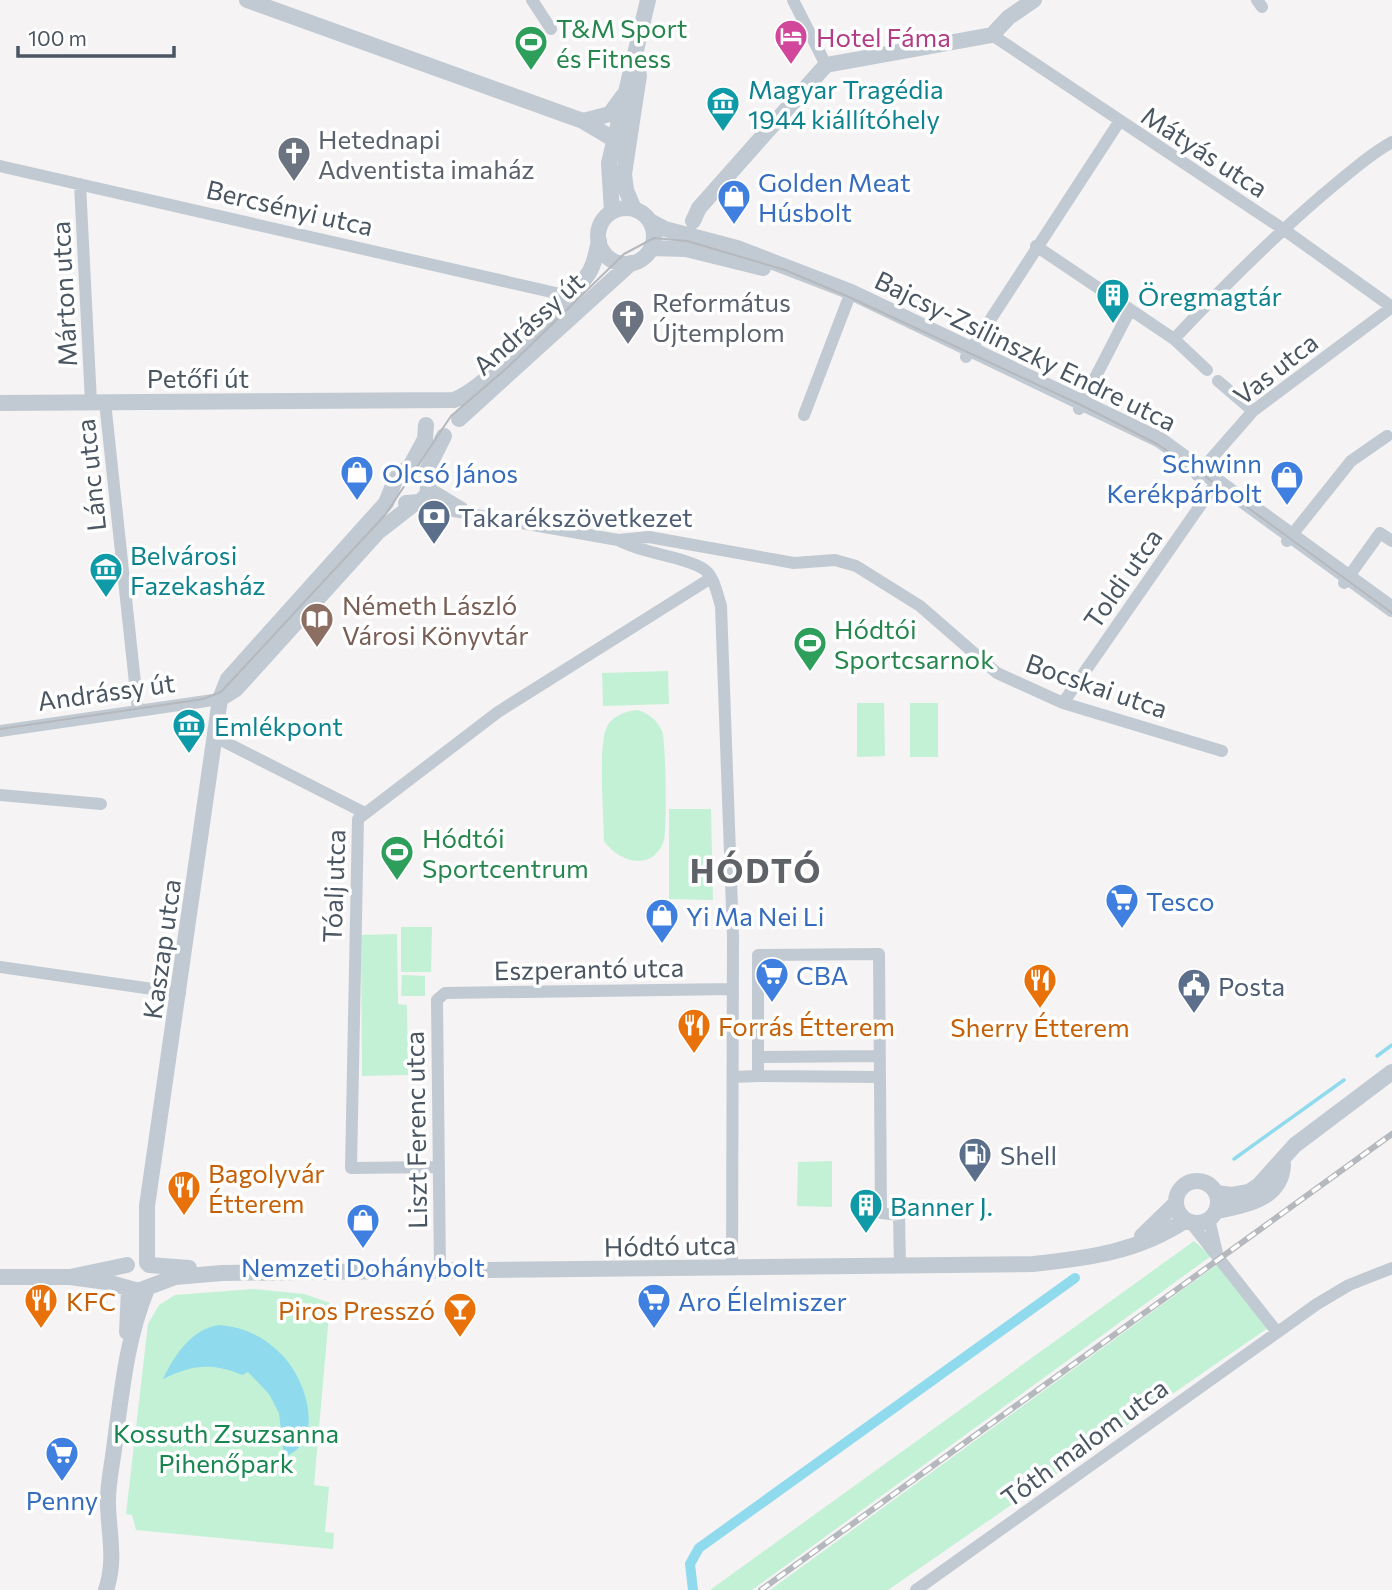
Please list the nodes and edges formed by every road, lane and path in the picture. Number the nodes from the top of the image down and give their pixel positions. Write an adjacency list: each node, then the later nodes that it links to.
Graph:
1 (247, 0): 11 (street)
2 (533, 0): 7 (street)
3 (648, 0): 6 (street)
4 (793, 0): 9 (street)
5 (1034, 0): 8 (street)
6 (643, 27): 10 (street); 15 (street)
7 (551, 29)
8 (992, 35): 9 (street); 12 (street, Mátyás utca)
9 (826, 65): 21 (street)
10 (626, 92): 11 (street); 13 (street)
11 (583, 121): 13 (street)
12 (1119, 122): 22 (street, Mátyás utca); 24 (street)
13 (615, 140): 15 (street); 19 (street)
14 (1392, 142): 22 (street)
15 (625, 155): 18 (street)
16 (0, 166): 17 (street, Bercsényi utca)
17 (80, 184): 27 (street, Bercsényi utca); 36 (street, Márton utca)
18 (634, 209): 19 (street); 20 (street)
19 (612, 212): 23 (street)
20 (650, 221): 21 (street, Bajcsy-Zsilinszky Endre utca); 25 (street)
21 (691, 227): 28 (street, Bajcsy-Zsilinszky Endre utca)
22 (1283, 229): 29 (street, Mátyás utca); 31 (street)
23 (598, 242): 26 (street); 27 (street, Andrássy út)
24 (1036, 246): 30 (street); 32 (street)
25 (651, 248): 26 (street); 28 (street, Bajcsy-Zsilinszky Endre utca)
26 (631, 263): 42 (street, Andrássy út)
27 (569, 296): 37 (street, Andrássy út)
28 (850, 297): 32 (street, Bajcsy-Zsilinszky Endre utca); 41 (street, Bajcsy-Zsilinszky Endre utca)
29 (1392, 307): 40 (street, Vas utca)
30 (1130, 310): 31 (street); 39 (street)
31 (1174, 339): 33 (street)
32 (968, 353): 39 (street, Bajcsy-Zsilinszky Endre utca)
33 (1207, 370)
34 (1218, 381): 40 (street)
35 (396, 401): 36 (street, Petőfi út); 37 (street, Petőfi út); 43 (street)
36 (98, 402): 38 (street, Petőfi út); 62 (street, Lánc utca)
37 (441, 402): 42 (street); 43 (street)
38 (0, 403)
39 (1081, 405): 47 (street, Bajcsy-Zsilinszky Endre utca)
40 (1253, 411): 47 (street, Vas utca)
41 (804, 415)
42 (459, 419): 44 (street)
43 (425, 423): 44 (street); 46 (street)
44 (444, 436): 49 (street)
45 (1387, 436): 53 (street)
46 (405, 471): 49 (street); 50 (street)
47 (1199, 472): 48 (street, Bajcsy-Zsilinszky Endre utca)
48 (1215, 483): 53 (street, Bajcsy-Zsilinszky Endre utca); 61 (street, Toldi utca)
49 (428, 485): 51 (street); 52 (street, Bocskai utca)
50 (394, 488): 51 (street); 60 (street)
51 (417, 503): 52 (street, Bocskai utca); 60 (street)
52 (483, 515): 54 (street, Bocskai utca)
53 (1289, 538): 57 (street, Bajcsy-Zsilinszky Endre utca)
54 (618, 540): 56 (street, Bocskai utca); 61 (street, Bocskai utca)
55 (1392, 541): 57 (street)
56 (711, 578): 68 (street, Tóalj utca); 70 (street)
57 (1346, 580): 58 (street, Bajcsy-Zsilinszky Endre utca); 59 (street, Bajcsy-Zsilinszky Endre utca)
58 (1392, 609)
59 (1392, 619)
60 (220, 699): 62 (street, Andrássy út); 64 (street, Kaszap utca)
61 (1063, 703): 65 (street, Bocskai utca)
62 (138, 711): 63 (street, Andrássy út)
63 (0, 731)
64 (215, 737): 68 (street); 71 (street, Kaszap utca)
65 (1222, 751)
66 (0, 795): 67 (street)
67 (101, 804)
68 (363, 813): 80 (street, Tóalj utca)
69 (0, 967): 71 (street)
70 (733, 989): 72 (street, Eszperantó utca); 77 (street)
71 (180, 993): 87 (street, Kaszap utca)
72 (445, 993): 80 (street, Liszt Ferenc utca)
73 (879, 1056): 74 (street); 74 (street); 78 (street)
74 (758, 1057): 76 (street)
75 (1392, 1072): 79 (street)
76 (758, 1076): 77 (street); 78 (street)
77 (733, 1077): 90 (street)
78 (879, 1077): 88 (street)
79 (1283, 1158): 81 (street); 83 (street)
80 (439, 1167): 91 (street, Liszt Ferenc utca)
81 (1216, 1193): 82 (street); 83 (street)
82 (1175, 1204): 84 (street); 85 (street, Hódtó utca)
83 (1213, 1215): 84 (street); 86 (street)
84 (1188, 1221): 85 (street, Hódtó utca); 86 (street)
85 (1118, 1253): 88 (street, Hódtó utca)
86 (1217, 1254): 97 (street)
87 (139, 1264): 92 (street, Hódtó utca); 94 (street); 95 (street); 96 (street)
88 (900, 1267): 90 (street, Hódtó utca)
89 (1392, 1268): 97 (street, Tóth malom utca)
90 (732, 1269): 91 (street, Hódtó utca)
91 (440, 1271): 92 (street, Hódtó utca)
92 (222, 1273): 95 (street, Hódtó utca)
93 (0, 1277): 94 (street)
94 (70, 1277): 96 (street)
95 (148, 1287): 96 (street); 98 (street)
96 (128, 1288): 98 (street)
97 (1277, 1332): 102 (street, Tóth malom utca)
98 (128, 1348): 99 (street)
99 (112, 1563): 100 (street); 101 (street)
100 (98, 1590)
101 (106, 1590)
102 (916, 1590)

